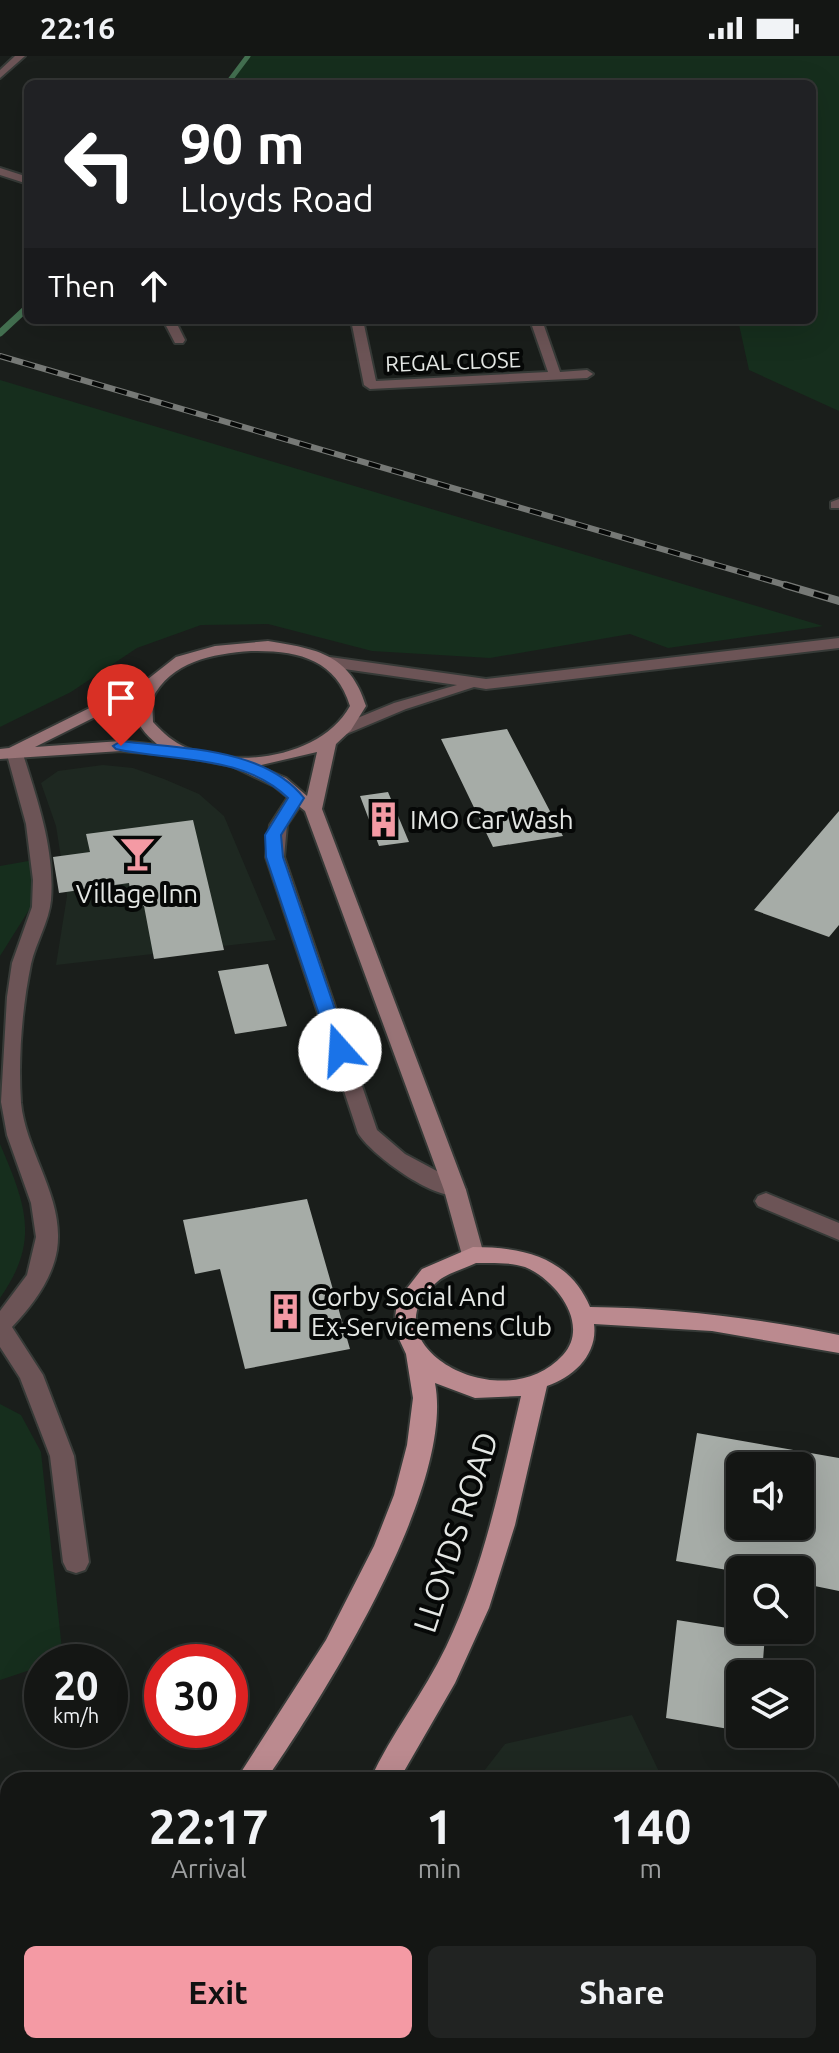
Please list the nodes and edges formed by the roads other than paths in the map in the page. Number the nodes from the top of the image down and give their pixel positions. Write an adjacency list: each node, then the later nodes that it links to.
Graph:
1 (20, 56): 2 (street)
2 (0, 75)
3 (0, 171): 4 (street)
4 (24, 180)
5 (171, 324): 8 (street)
6 (358, 324): 9 (street, REGAL CLOSE)
7 (537, 324): 9 (street, REGAL CLOSE)
8 (179, 340)
9 (555, 374): 10 (street, REGAL CLOSE)
10 (587, 374)
11 (839, 643): 14 (street)
12 (330, 662): 13 (main road); 14 (street); 15 (main road)
13 (150, 683): 17 (main road); 18 (main road)
14 (474, 684): 15 (street)
15 (344, 730): 16 (main road)
16 (328, 742): 19 (main road); 20 (main road)
17 (7, 753): 18 (main road); 21 (street)
18 (189, 754): 19 (main road)
19 (233, 762): 20 (main road)
20 (304, 804): 22 (main road); 22 (street)
21 (7, 1025): 27 (street)
22 (455, 1190): 25 (main road)
23 (766, 1201): 24 (street)
24 (839, 1232)
25 (473, 1255): 26 (main road); 29 (main road)
26 (584, 1315): 28 (main road); 30 (main road)
27 (0, 1326): 31 (street)
28 (839, 1344)
29 (416, 1356): 30 (main road); 32 (main road)
30 (536, 1384): 33 (main road, LLOYDS ROAD)
31 (76, 1562)
32 (256, 1772)
33 (389, 1772)

